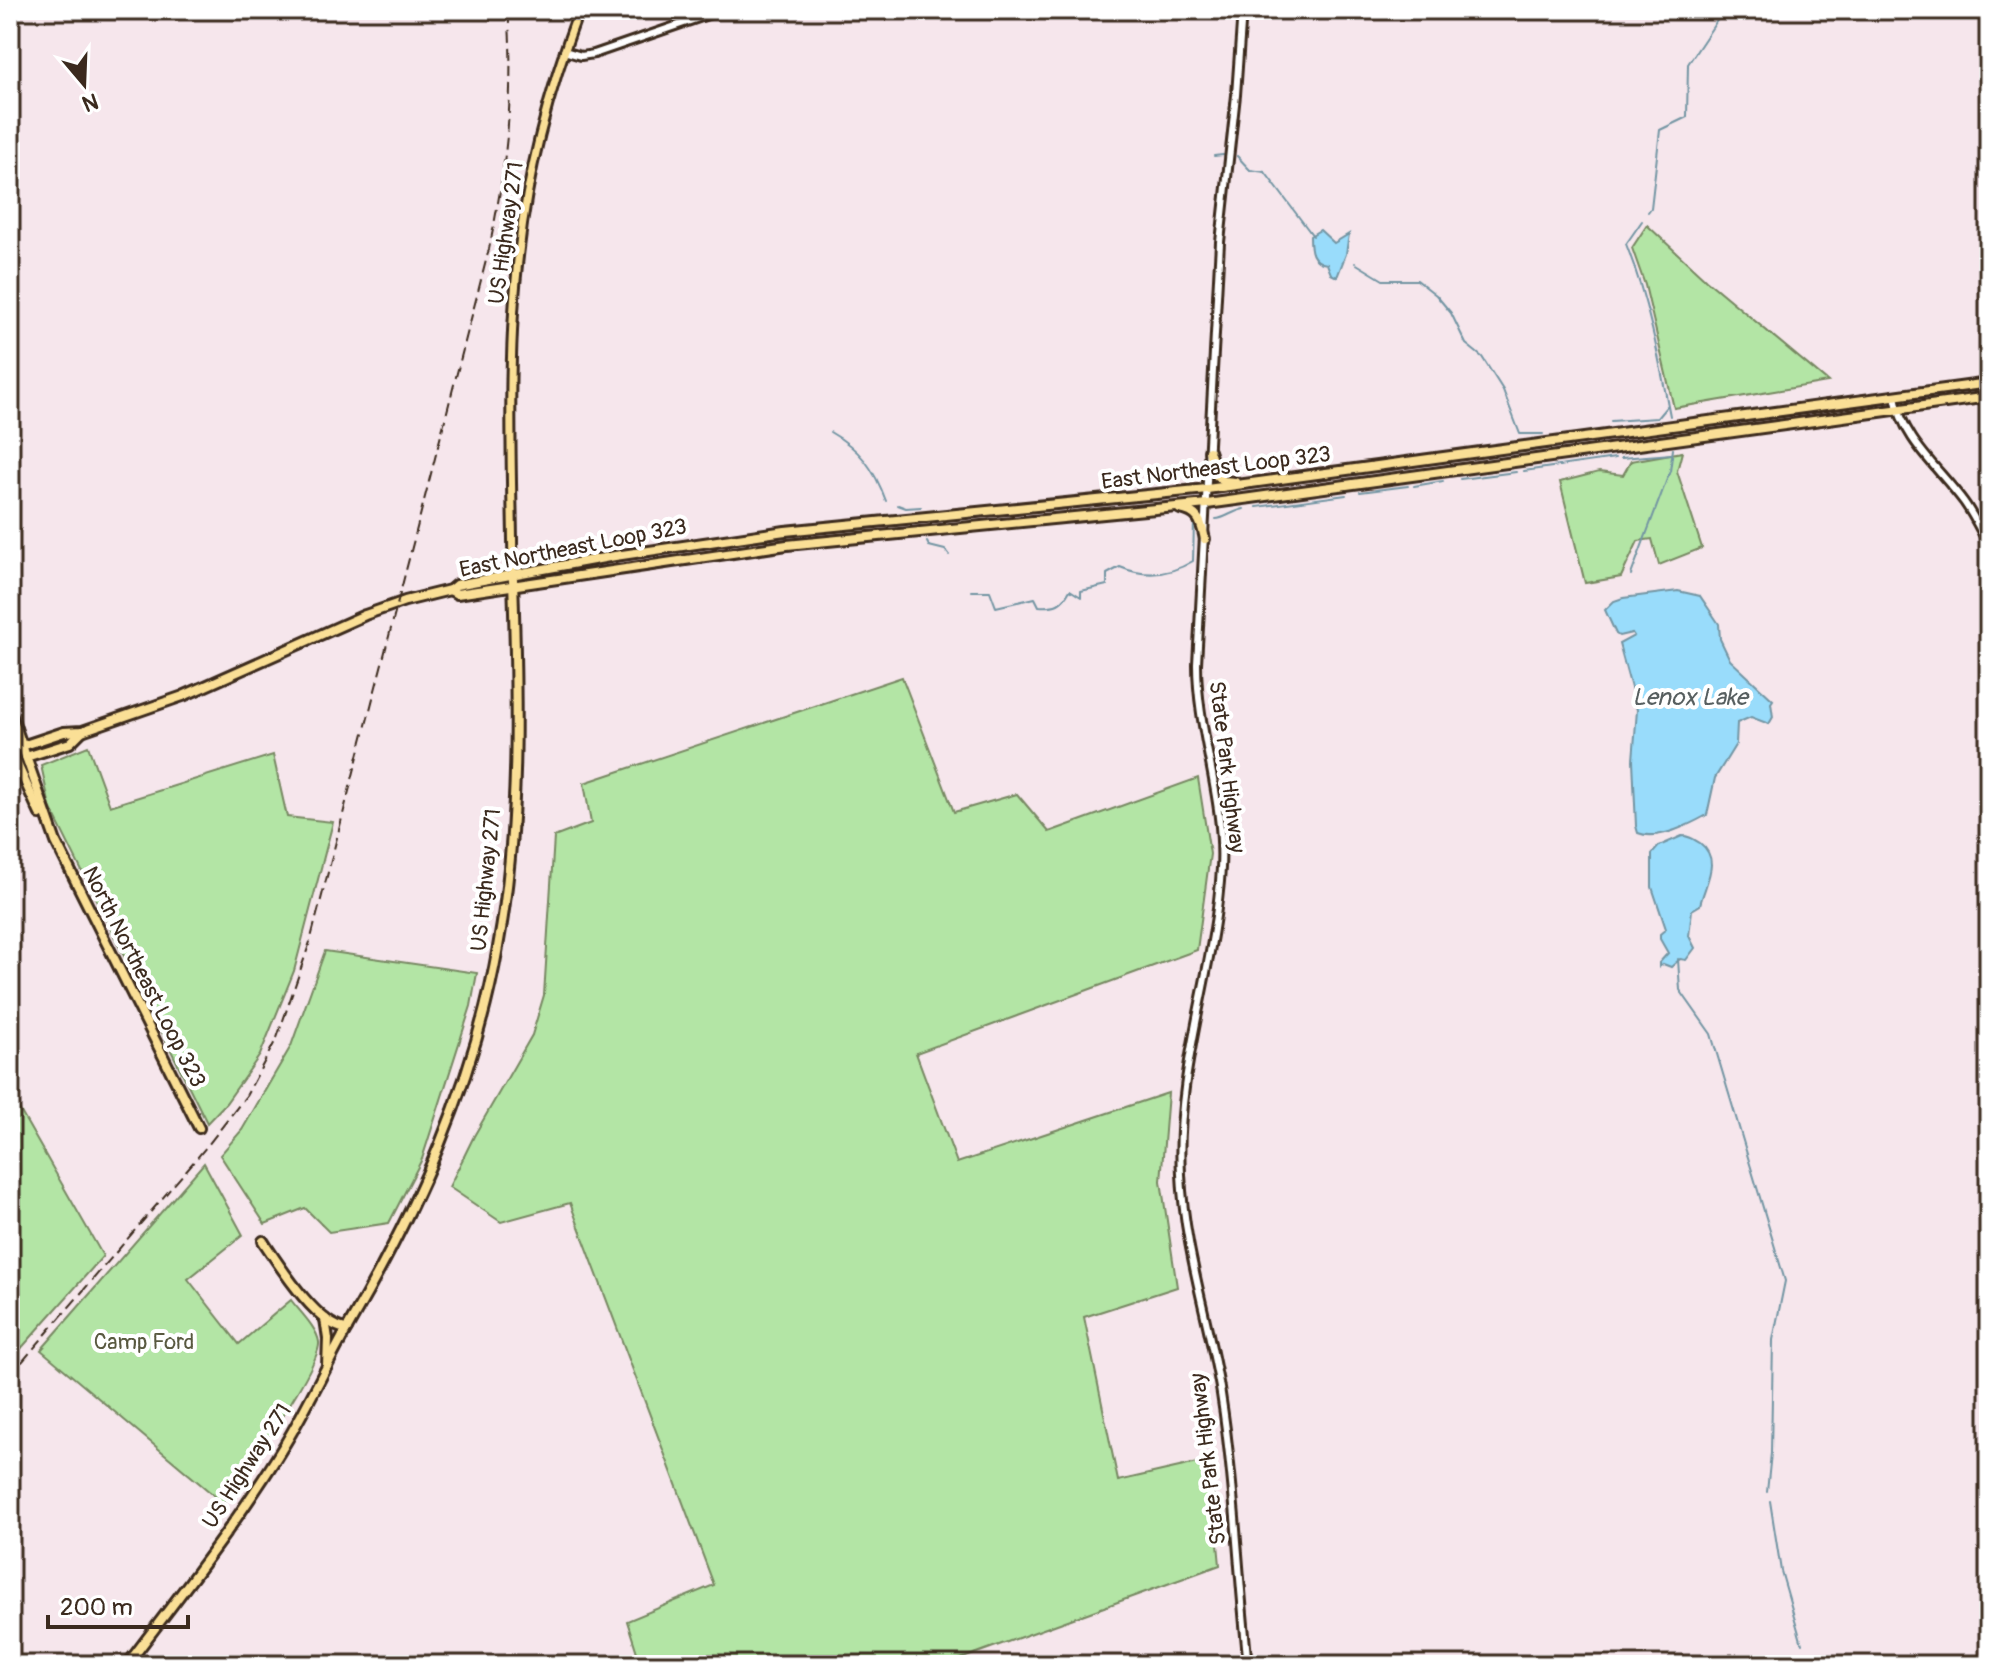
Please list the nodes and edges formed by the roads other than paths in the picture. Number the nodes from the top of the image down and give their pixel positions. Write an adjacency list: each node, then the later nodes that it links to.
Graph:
1 (579, 10): 4 (main road, US Highway 271)
2 (722, 10): 4 (main road)
3 (1242, 10): 10 (main road, State Park Highway)
4 (564, 51): 32 (main road, US Highway 271)
5 (1989, 383): 6 (highway, East Northeast Loop 323)
6 (1895, 396): 8 (main road); 9 (highway, East Northeast Loop 323)
7 (1989, 397): 8 (highway, East Northeast Loop 323)
8 (1898, 410): 11 (highway, East Northeast Loop 323); 28 (main road)
9 (1552, 442): 11 (highway); 12 (highway, East Northeast Loop 323)
10 (1209, 451): 15 (highway); 16 (main road, State Park Highway)
11 (1553, 456): 13 (highway, East Northeast Loop 323)
12 (1445, 457): 13 (highway); 14 (highway, East Northeast Loop 323)
13 (1447, 470): 17 (highway, East Northeast Loop 323)
14 (1310, 475): 15 (highway, East Northeast Loop 323); 17 (highway)
15 (1251, 483): 16 (highway, East Northeast Loop 323)
16 (1207, 489): 18 (highway, East Northeast Loop 323); 19 (main road, State Park Highway)
17 (1311, 489): 19 (highway, East Northeast Loop 323)
18 (1096, 501): 21 (highway, East Northeast Loop 323); 22 (highway)
19 (1207, 504): 20 (highway, East Northeast Loop 323); 26 (main road, State Park Highway)
20 (1171, 508): 22 (highway, East Northeast Loop 323); 26 (highway)
21 (942, 514): 23 (highway, East Northeast Loop 323); 24 (highway)
22 (1097, 515): 24 (highway, East Northeast Loop 323)
23 (833, 525): 25 (highway); 27 (highway, East Northeast Loop 323)
24 (943, 529): 25 (highway, East Northeast Loop 323)
25 (835, 539): 30 (highway, East Northeast Loop 323)
26 (1205, 539): 46 (main road, State Park Highway)
27 (693, 543): 29 (highway, East Northeast Loop 323); 30 (highway)
28 (1989, 546)
29 (615, 556): 31 (highway); 32 (highway, East Northeast Loop 323)
30 (695, 557): 31 (highway, East Northeast Loop 323)
31 (617, 569): 32 (highway, East Northeast Loop 323)
32 (513, 580): 34 (highway, East Northeast Loop 323); 41 (highway, US Highway 271)
33 (10, 711): 35 (highway, North Northeast Loop 323)
34 (82, 731): 35 (highway, East Northeast Loop 323); 37 (highway, East Northeast Loop 323)
35 (23, 746): 36 (highway, East Northeast Loop 323); 37 (highway, North Northeast Loop 323)
36 (10, 750): 37 (highway); 38 (highway, North Northeast Loop 323)
37 (27, 757): 38 (highway, North Northeast Loop 323)
38 (56, 842): 39 (highway, North Northeast Loop 323)
39 (199, 1128)
40 (263, 1241): 42 (highway)
41 (357, 1314): 42 (highway); 43 (highway, US Highway 271)
42 (325, 1319): 43 (highway); 44 (highway)
43 (347, 1329): 44 (highway, US Highway 271)
44 (327, 1369): 45 (highway, US Highway 271)
45 (127, 1665)
46 (1248, 1665)

